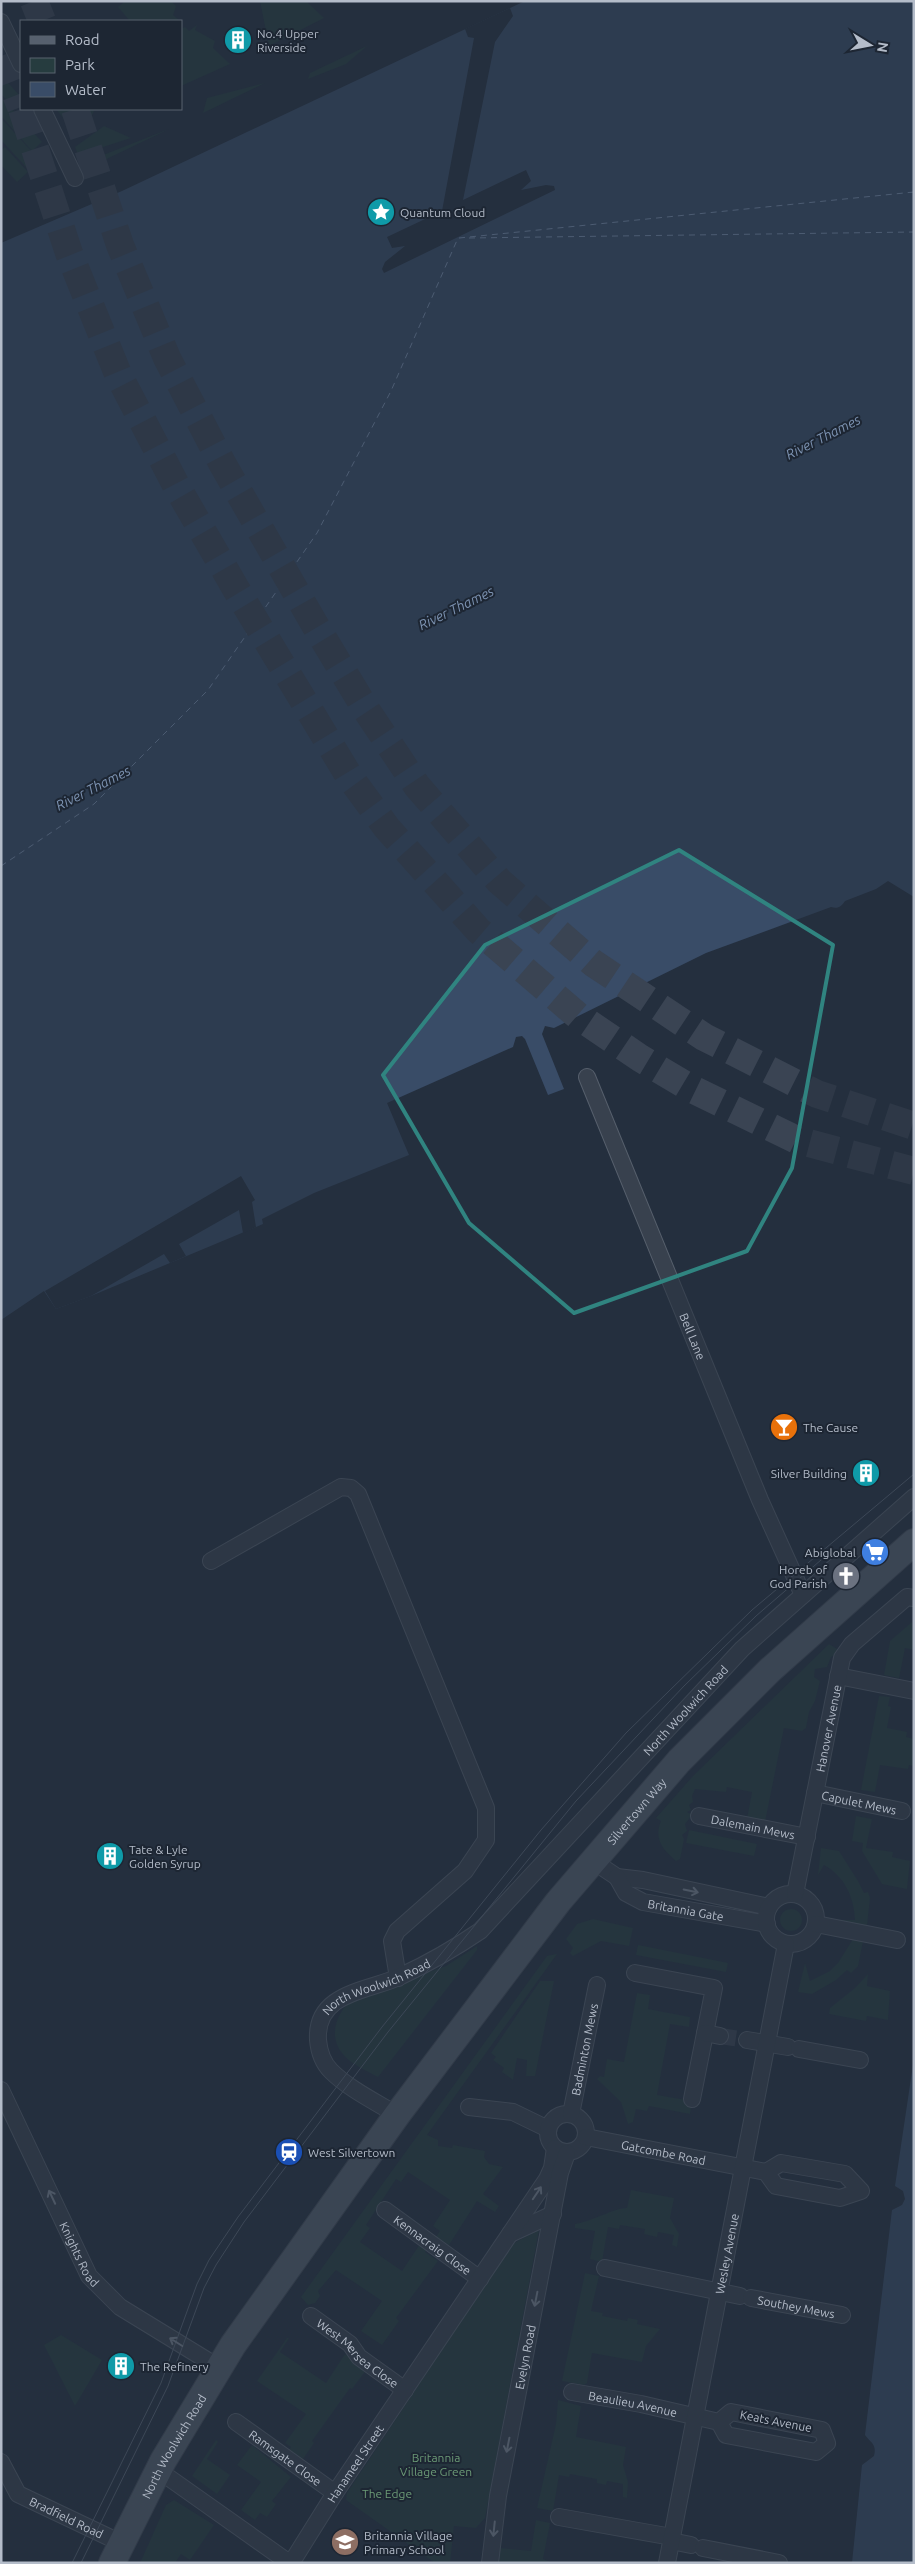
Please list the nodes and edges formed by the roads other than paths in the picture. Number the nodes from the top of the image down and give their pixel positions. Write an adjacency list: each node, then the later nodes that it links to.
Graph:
1 (1, 22): 2 (street)
2 (20, 62)
3 (42, 110): 4 (street)
4 (75, 178)
5 (587, 1077): 9 (street, Bell Lane)
6 (914, 1497): 9 (street, North Woolwich Road)
7 (914, 1542): 17 (main road, Silvertown Way)
8 (211, 1561): 26 (street)
9 (803, 1595): 26 (street, North Woolwich Road)
10 (914, 1598): 11 (street, Hanover Avenue)
11 (838, 1676): 12 (street); 13 (street, Hanover Avenue)
12 (914, 1691)
13 (815, 1793): 14 (street, Capulet Mews); 16 (street, Hanover Avenue)
14 (902, 1811)
15 (699, 1816): 16 (street, Dalemain Mews)
16 (807, 1837): 19 (street, Hanover Avenue)
17 (593, 1861): 18 (street, Britannia Gate); 35 (main road, Silvertown Way)
18 (617, 1877): 20 (street, Britannia Gate, one-way to 20); 21 (street, Britannia Gate)
19 (795, 1894): 20 (street); 22 (street)
20 (769, 1907): 21 (street)
21 (767, 1924): 24 (street)
22 (816, 1924): 23 (street); 24 (street)
23 (897, 1940)
24 (786, 1944): 29 (street, Wesley Avenue)
25 (635, 1973): 32 (street)
26 (398, 1978): 35 (street, North Woolwich Road)
27 (597, 1985): 34 (street, Badminton Mews)
28 (747, 2040): 29 (street)
29 (767, 2043): 30 (street); 39 (street, Wesley Avenue)
30 (860, 2060)
31 (1, 2090): 49 (street, Knights Road, one-way to 31)
32 (692, 2099)
33 (469, 2107): 36 (street)
34 (571, 2114): 36 (street); 37 (street)
35 (397, 2115): 49 (main road, North Woolwich Road)
36 (548, 2129): 38 (street)
37 (586, 2137): 38 (street); 39 (street, Gatcombe Road)
38 (561, 2150): 42 (street, Evelyn Road); 43 (street, Hanameel Street, one-way to 38)
39 (742, 2167): 40 (street, Gatcombe Road); 46 (street, Wesley Avenue)
40 (766, 2172): 40 (street)
41 (385, 2210): 45 (street, Kennacraig Close)
42 (553, 2214): 43 (street); 61 (street, Evelyn Road, one-way to 61)
43 (510, 2234): 45 (street, Hanameel Street)
44 (605, 2268): 46 (street, Southey Mews)
45 (480, 2279): 50 (street, Hanameel Street)
46 (719, 2292): 47 (street, Southey Mews); 52 (street, Wesley Avenue)
47 (842, 2315)
48 (311, 2316): 50 (street, West Mersea Close)
49 (218, 2367): 56 (main road, North Woolwich Road)
50 (405, 2390): 57 (street, Hanameel Street)
51 (572, 2392): 52 (street, Beaulieu Avenue)
52 (695, 2416): 54 (street, Keats Avenue); 59 (street, Wesley Avenue)
53 (236, 2422): 57 (street, Ramsgate Close)
54 (719, 2422): 54 (street, Keats Avenue)
55 (1, 2462): 60 (street, Bradfield Road)
56 (158, 2470): 57 (street, Hanameel Street); 60 (main road, North Woolwich Road)
57 (335, 2493)
58 (558, 2517): 59 (street)
59 (672, 2539): 62 (street, Wesley Avenue); 63 (street)
60 (117, 2553)
61 (490, 2563)
62 (667, 2563)
63 (779, 2563)

